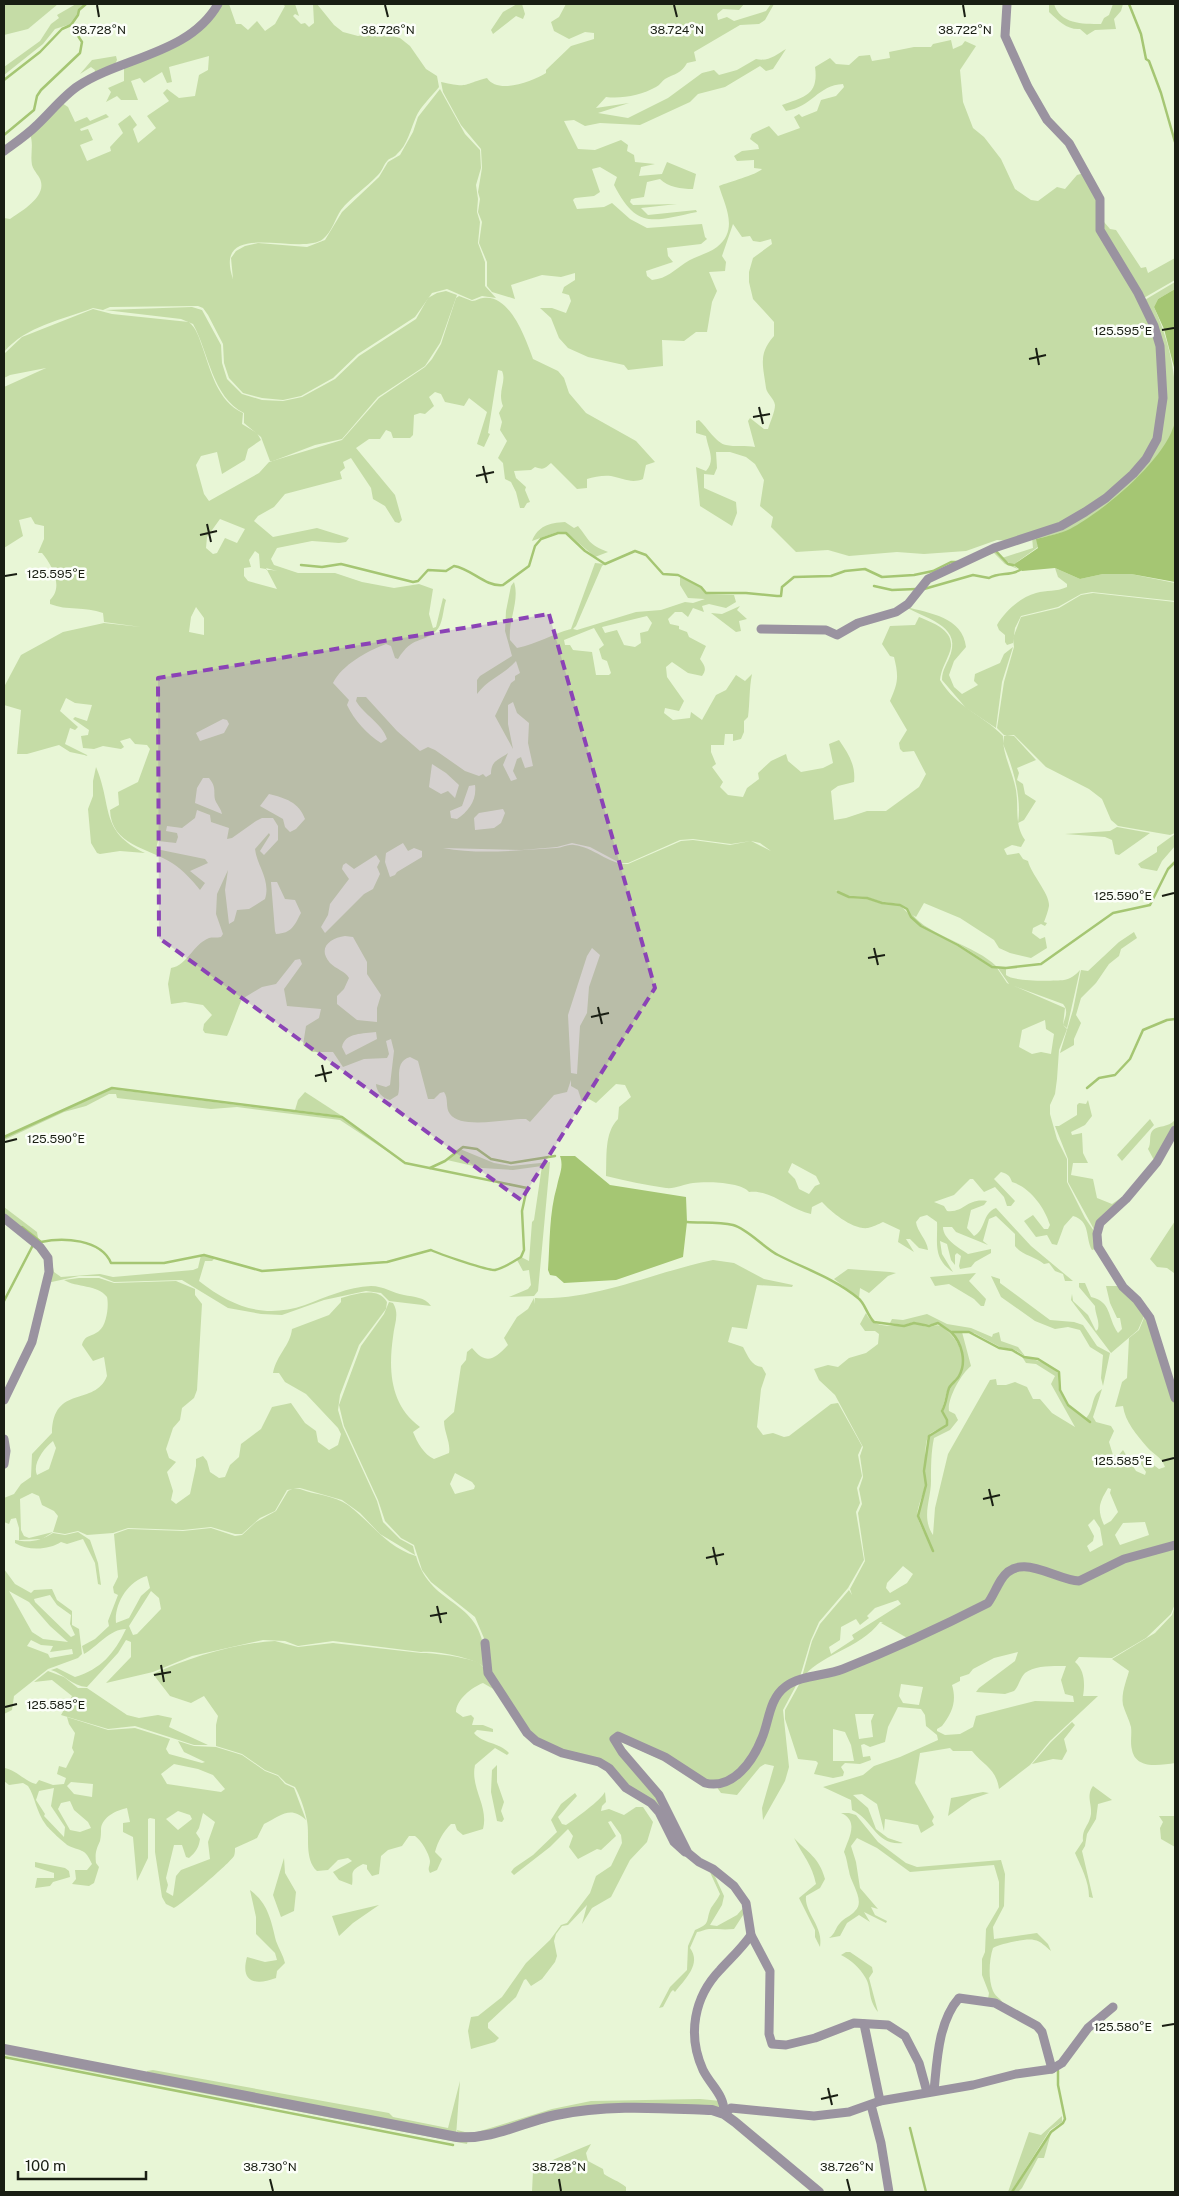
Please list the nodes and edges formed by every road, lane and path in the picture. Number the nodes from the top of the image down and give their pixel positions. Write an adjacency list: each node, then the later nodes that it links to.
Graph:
1 (218, 4): 3 (street)
2 (1007, 4): 4 (street)
3 (4, 151)
4 (761, 629)
5 (1175, 1130): 7 (street)
6 (4, 1218): 8 (street)
7 (1175, 1398)
8 (4, 1400)
9 (4, 1439): 10 (street)
10 (4, 1464)
11 (1175, 1545): 13 (street)
12 (485, 1644): 13 (street)
13 (688, 1853): 14 (street)
14 (751, 1935): 16 (street); 22 (street)
15 (1113, 2006): 18 (street)
16 (864, 2024): 19 (street); 20 (street)
17 (4, 2049): 22 (street)
18 (1052, 2069): 19 (street); 19 (street)
19 (931, 2091): 20 (street)
20 (880, 2101): 21 (street)
21 (870, 2105): 22 (street); 24 (street)
22 (724, 2114): 23 (street)
23 (819, 2192)
24 (889, 2192)

